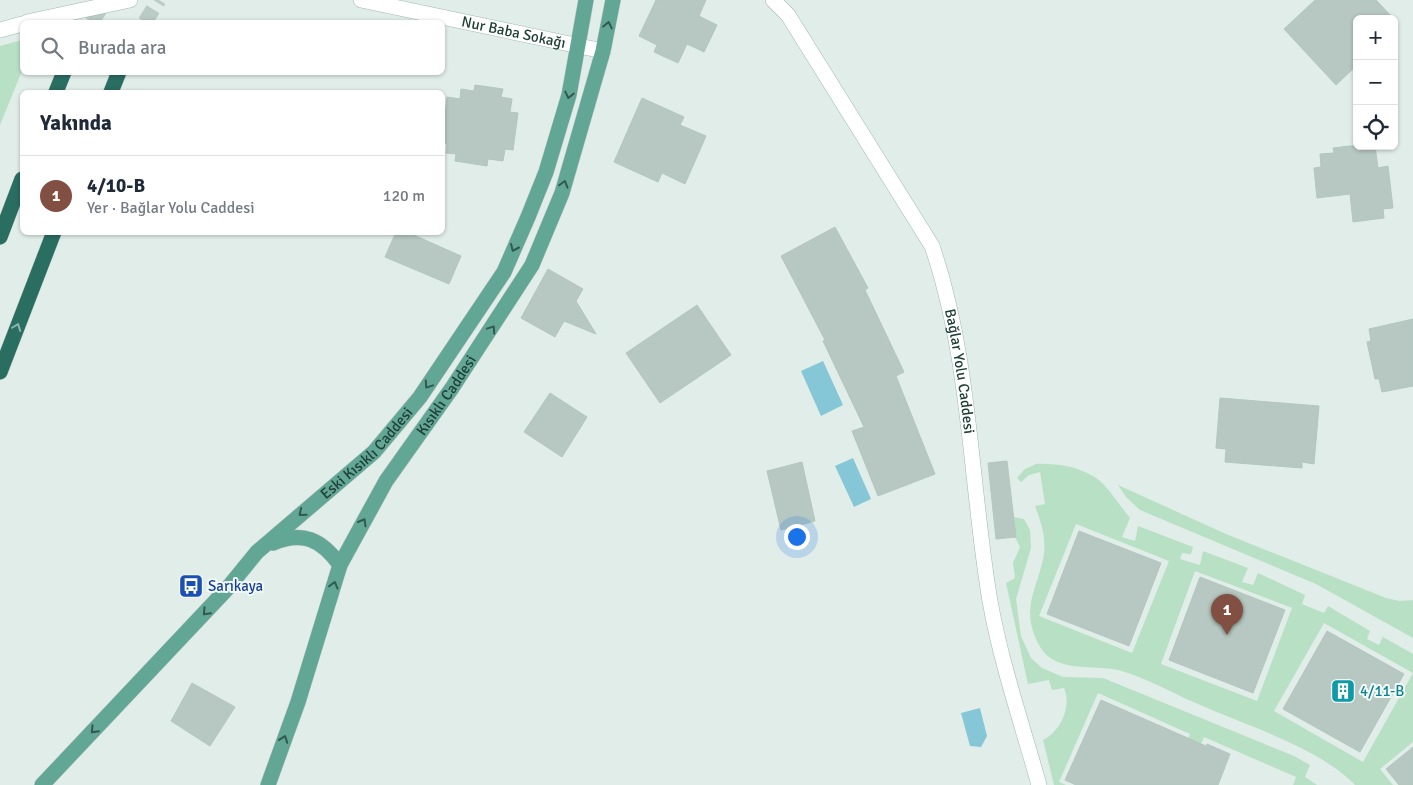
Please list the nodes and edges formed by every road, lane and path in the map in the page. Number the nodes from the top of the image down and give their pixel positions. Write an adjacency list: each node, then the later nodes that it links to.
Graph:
1 (130, 0): 6 (street)
2 (361, 0): 9 (street, Nur Baba Sokağı)
3 (586, 0): 9 (main road)
4 (613, 0): 10 (main road, Kısıklı Caddesi, one-way to 4)
5 (773, 0): 23 (street, Bağlar Yolu Caddesi)
6 (36, 20)
7 (20, 25): 8 (street)
8 (0, 30)
9 (578, 47): 10 (street, Nur Baba Sokağı); 19 (main road, Eski Kısıklı Caddesi, one-way to 19)
10 (603, 51): 20 (main road, Kısıklı Caddesi, one-way to 10)
11 (63, 75): 13 (highway)
12 (118, 75): 14 (highway)
13 (57, 90)
14 (112, 90)
15 (20, 184): 17 (highway)
16 (53, 235): 18 (highway, one-way to 16)
17 (0, 237)
18 (0, 372)
19 (260, 549): 20 (main road); 21 (main road, Eski Kısıklı Caddesi, one-way to 21)
20 (340, 565): 22 (main road, Kısıklı Caddesi, one-way to 20)
21 (42, 785)
22 (268, 785)
23 (1039, 785)

